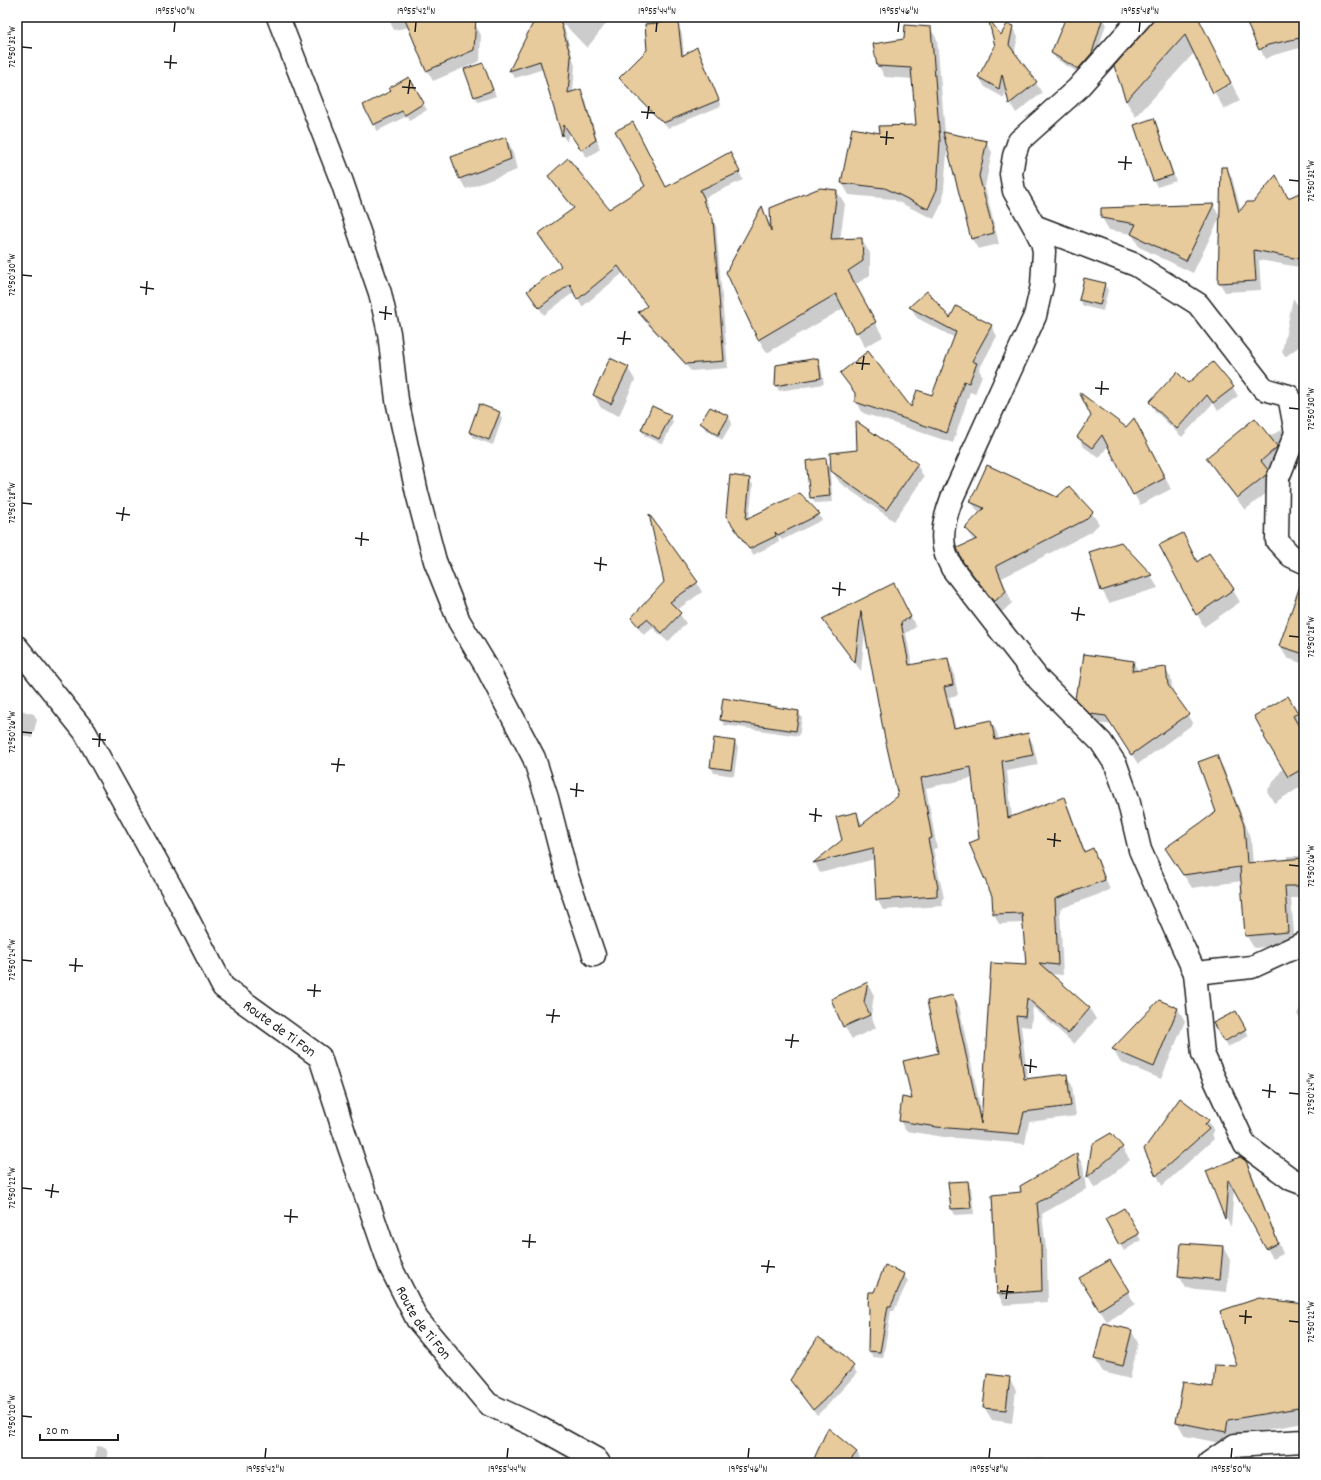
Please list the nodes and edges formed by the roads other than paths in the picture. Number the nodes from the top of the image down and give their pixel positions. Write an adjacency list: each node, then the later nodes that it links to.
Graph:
1 (278, 17): 7 (street)
2 (1141, 17): 3 (street)
3 (1034, 226): 4 (street); 8 (street)
4 (1304, 562)
5 (17, 647): 11 (street, Route de Ti Fon)
6 (1304, 943): 8 (street)
7 (594, 955)
8 (1195, 973): 9 (street)
9 (1304, 1184)
10 (1304, 1441): 12 (street)
11 (599, 1463)
12 (1209, 1463)

